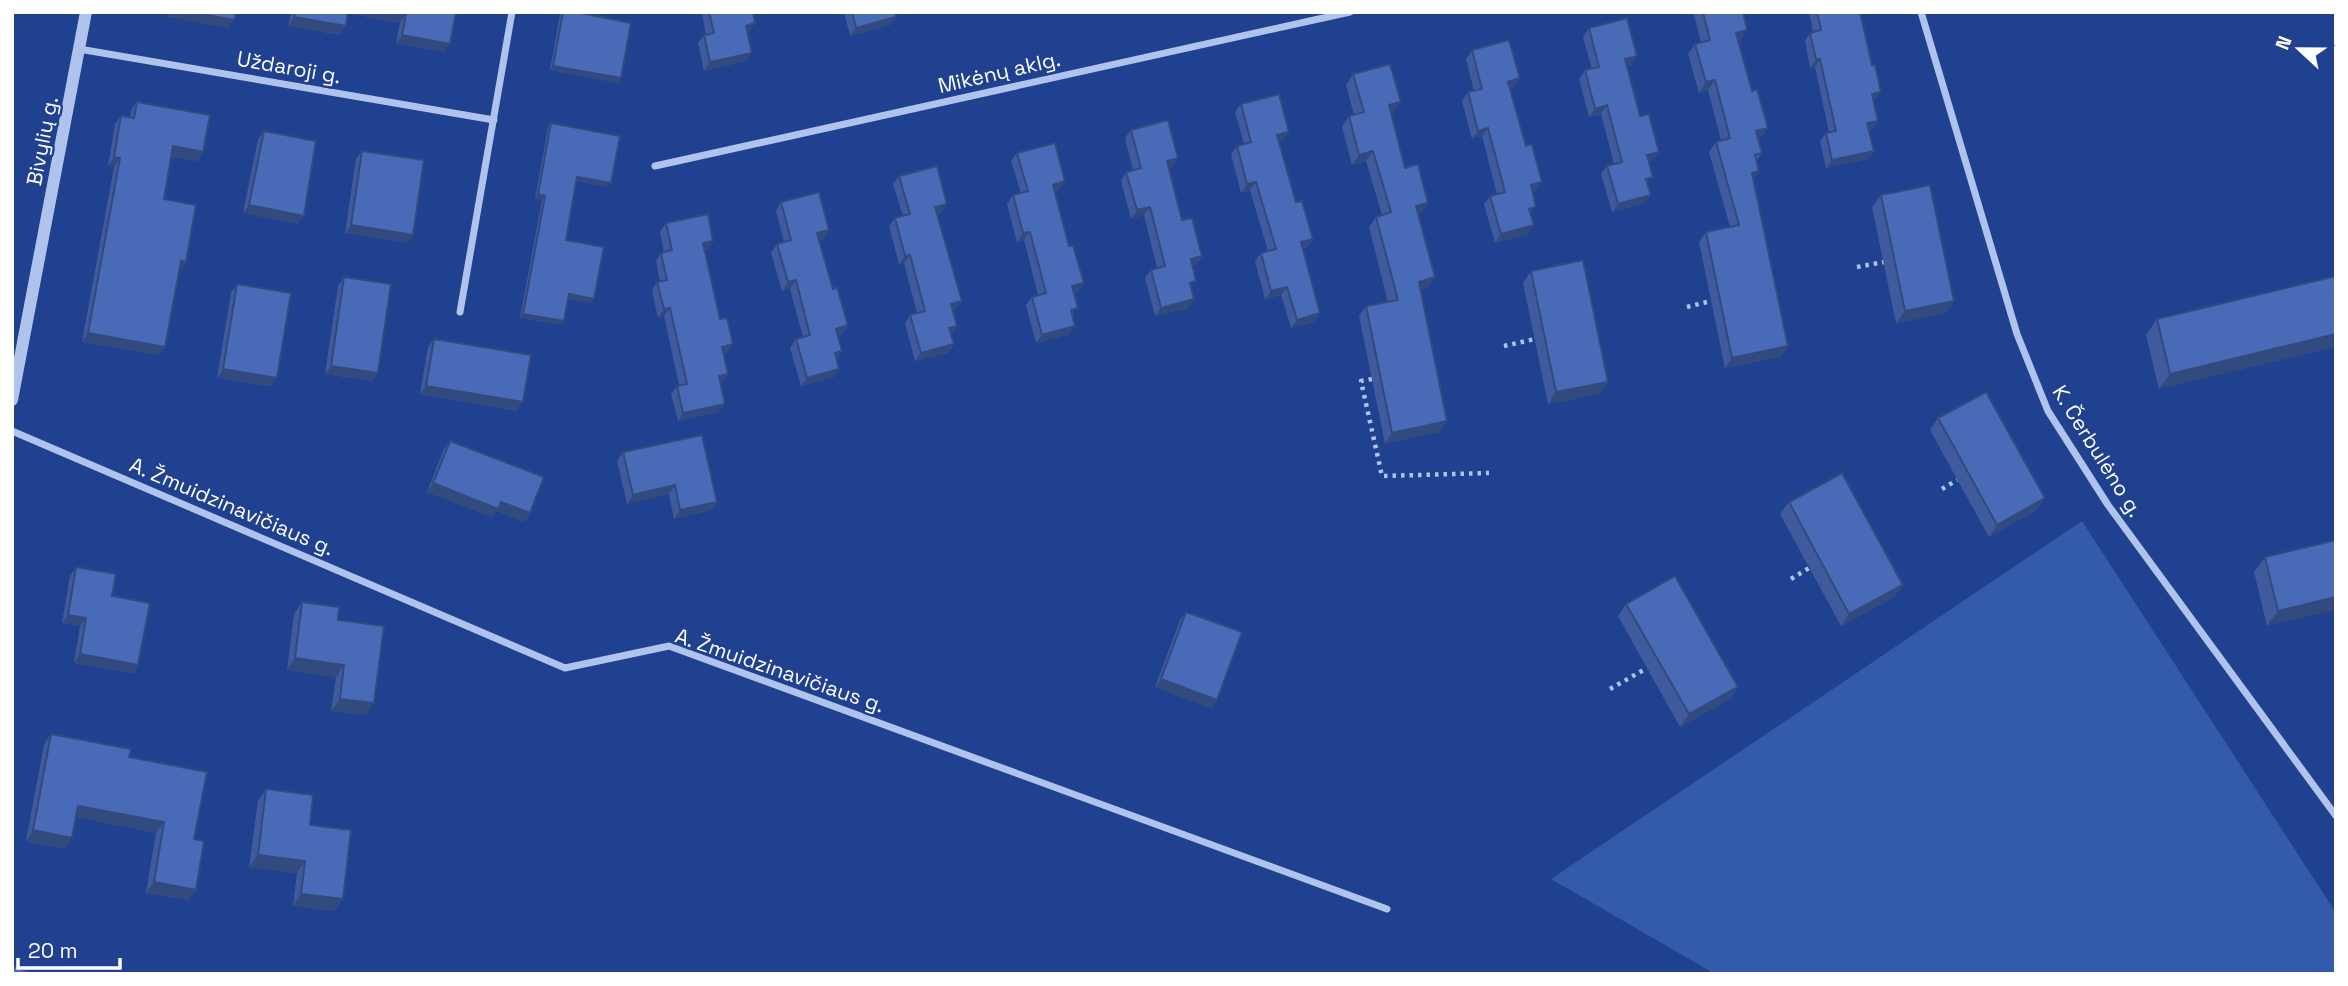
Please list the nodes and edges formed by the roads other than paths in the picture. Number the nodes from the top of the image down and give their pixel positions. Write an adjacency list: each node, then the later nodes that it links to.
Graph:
1 (86, 12): 5 (street, Bivylių g.)
2 (512, 12): 6 (street)
3 (1350, 12): 7 (street, Mikėnų aklg.)
4 (1921, 12): 12 (street, K. Čerbulėno g.)
5 (79, 50): 6 (street, Uždaroji g.); 9 (street, Bivylių g.)
6 (494, 120): 8 (street)
7 (655, 166)
8 (460, 312)
9 (17, 344): 10 (street, Bivylių g.)
10 (12, 400)
11 (12, 431): 13 (street, A. Žmuidzinavičiaus g.)
12 (2336, 816)
13 (1387, 909)

